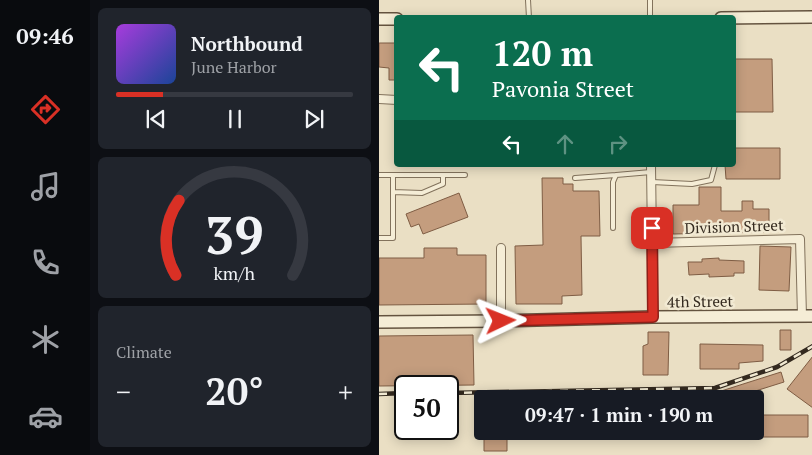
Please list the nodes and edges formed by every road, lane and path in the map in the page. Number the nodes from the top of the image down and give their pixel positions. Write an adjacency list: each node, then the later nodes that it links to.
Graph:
1 (528, 0): 3 (lane)
2 (650, 0): 4 (lane)
3 (529, 15)
4 (650, 15)
5 (812, 17): 6 (main road)
6 (736, 18)
7 (379, 19): 8 (main road)
8 (394, 19)
9 (379, 99): 10 (street)
10 (394, 100)
11 (714, 167): 19 (lane)
12 (651, 168): 17 (lane); 19 (street)
13 (379, 175): 14 (lane)
14 (393, 175): 15 (lane); 20 (lane)
15 (443, 175): 16 (lane); 20 (lane)
16 (465, 175)
17 (616, 175): 18 (lane); 21 (lane)
18 (575, 178)
19 (652, 182): 23 (street)
20 (393, 192): 22 (lane)
21 (613, 228)
22 (379, 238)
23 (653, 243): 25 (street, Division Street); 26 (street)
24 (501, 248): 27 (street)
25 (807, 316): 26 (main road, 4th Street)
26 (653, 317): 27 (main road, 4th Street)
27 (501, 321): 28 (main road, 4th Street)
28 (379, 322)

